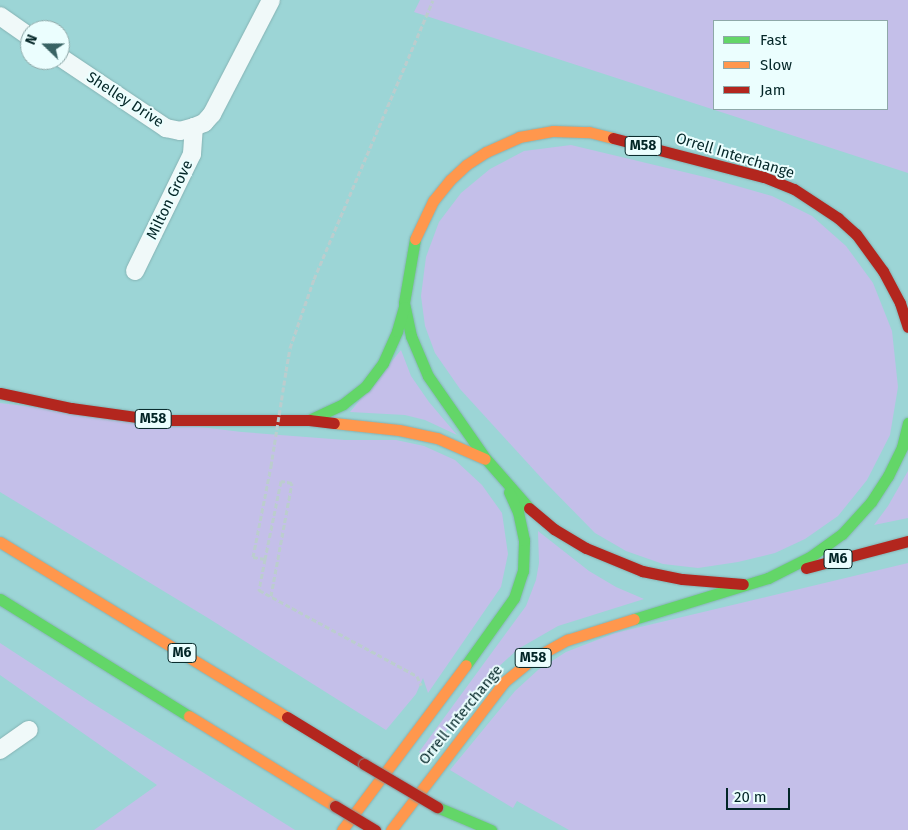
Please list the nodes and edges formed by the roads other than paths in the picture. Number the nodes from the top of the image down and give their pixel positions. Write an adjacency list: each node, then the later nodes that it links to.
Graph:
1 (271, 0): 5 (street)
2 (0, 16): 3 (street)
3 (20, 30)
4 (70, 64): 5 (street, Shelley Drive)
5 (194, 127): 6 (street, Milton Grove)
6 (135, 271)
7 (404, 303): 8 (highway, Orrell Interchange / M58); 10 (highway, M58); 12 (highway, Orrell Interchange / M58)
8 (908, 327)
9 (0, 393): 10 (highway, M58)
10 (309, 420): 12 (highway, M58)
11 (908, 424): 16 (highway, Orrell Interchange / M58)
12 (486, 459): 13 (highway, Orrell Interchange / M58)
13 (504, 481): 17 (highway, Orrell Interchange / M58); 22 (highway, Orrell Interchange / M58)
14 (908, 541): 16 (highway, M6)
15 (0, 542): 21 (highway, M6, bridge)
16 (768, 578): 17 (highway, Orrell Interchange / M58)
17 (743, 584): 24 (highway, Orrell Interchange / M58)
18 (0, 599): 23 (highway, bridge)
19 (29, 730): 20 (street)
20 (0, 750)
21 (437, 807): 25 (highway, M6); 26 (highway, M6)
22 (342, 830)
23 (375, 830)
24 (391, 830)
25 (476, 830)
26 (491, 830)

